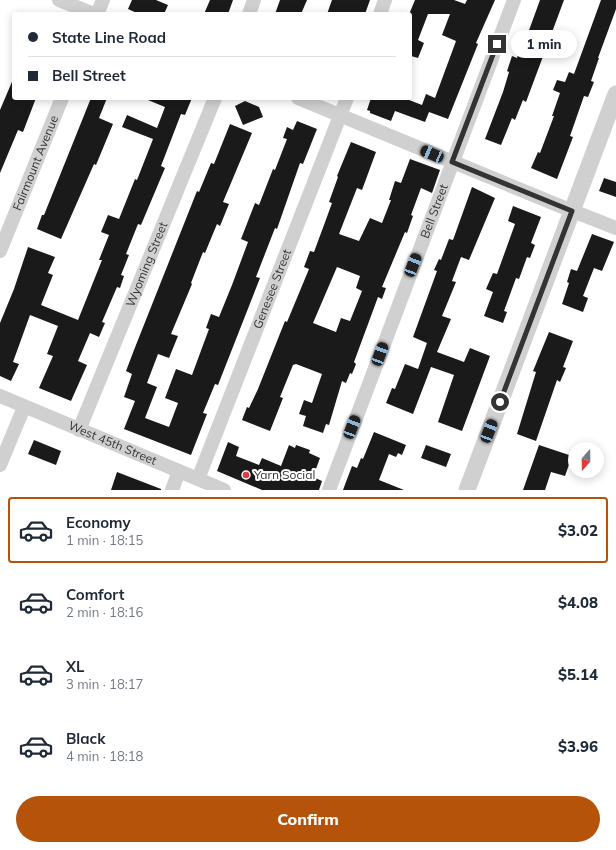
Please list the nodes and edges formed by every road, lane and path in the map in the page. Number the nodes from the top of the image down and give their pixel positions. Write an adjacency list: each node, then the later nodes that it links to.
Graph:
1 (60, 0): 6 (street)
2 (103, 0): 7 (street)
3 (254, 0): 8 (street)
4 (385, 0): 9 (street)
5 (514, 0): 16 (street, Bell Street)
6 (89, 12)
7 (98, 12)
8 (250, 12)
9 (381, 12)
10 (616, 94): 17 (street)
11 (61, 100): 19 (street, Fairmount Avenue)
12 (213, 100): 22 (street, Wyoming Street)
13 (303, 100): 15 (street)
14 (346, 100): 15 (street, Genesee Street)
15 (340, 115): 16 (street); 25 (street, Genesee Street)
16 (452, 162): 17 (street); 28 (street, Bell Street)
17 (572, 211): 18 (street); 29 (street)
18 (616, 228)
19 (0, 251)
20 (0, 396): 21 (street, West 45th Street)
21 (24, 407): 22 (street, West 45th Street); 23 (street)
22 (79, 430): 24 (street, West 45th Street)
23 (0, 465)
24 (179, 471): 25 (street, West 45th Street); 26 (street)
25 (198, 479): 27 (street, West 45th Street)
26 (172, 490)
27 (224, 490)
28 (329, 490)
29 (467, 490)

